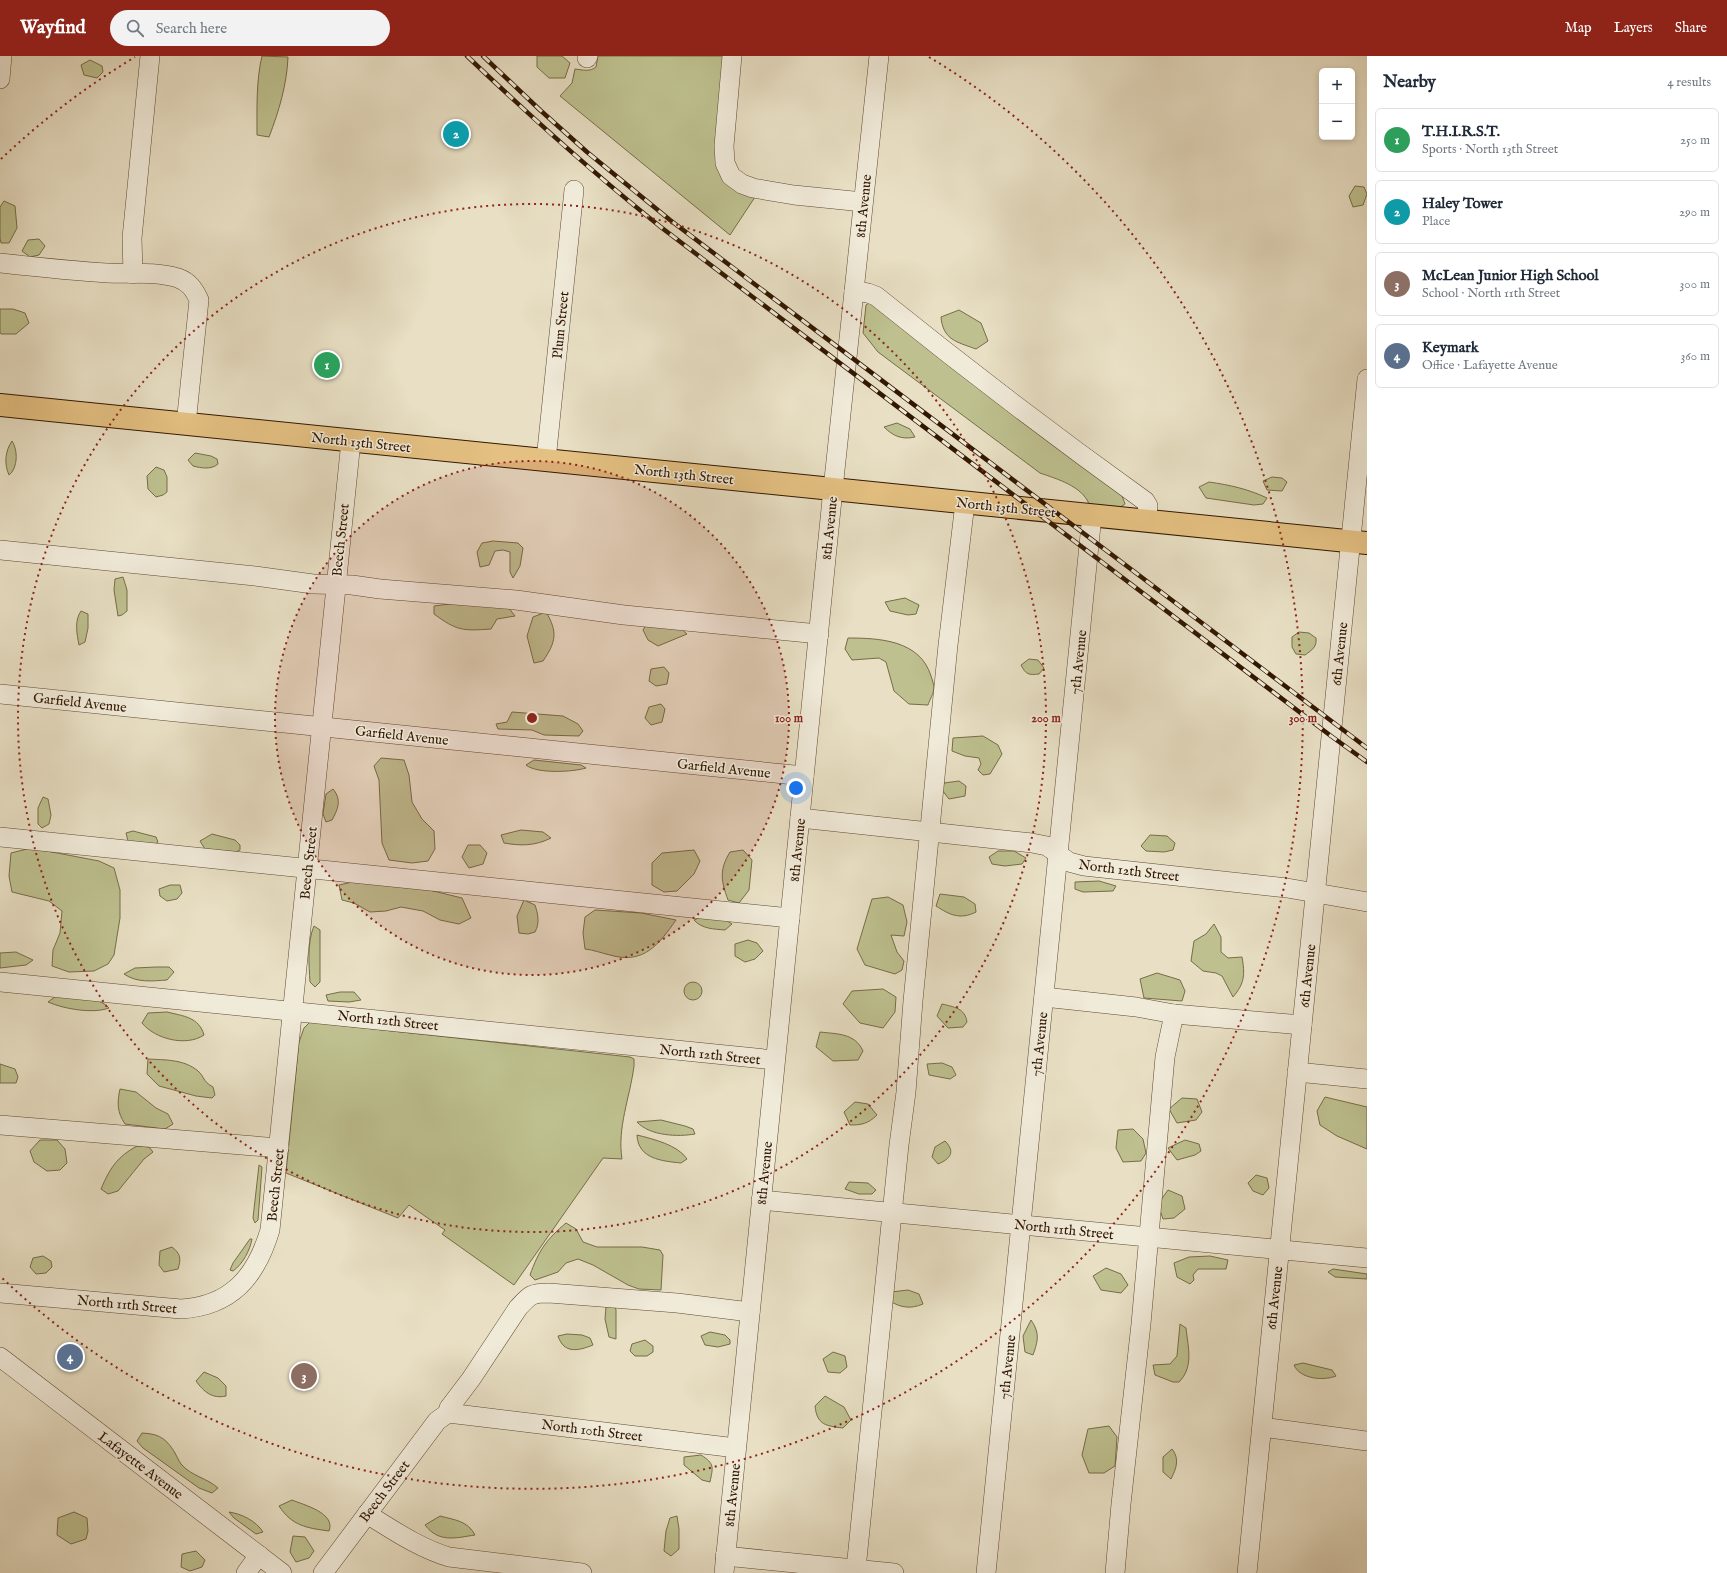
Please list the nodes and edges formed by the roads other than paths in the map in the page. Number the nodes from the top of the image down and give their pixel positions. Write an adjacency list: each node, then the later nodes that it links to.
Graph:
1 (2, 56): 5 (street)
2 (150, 56): 9 (street)
3 (732, 56): 7 (street)
4 (879, 56): 7 (street, 8th Avenue)
5 (0, 79)
6 (574, 190): 15 (street, Plum Street)
7 (863, 202): 10 (street, 8th Avenue)
8 (0, 263): 9 (street)
9 (133, 274): 13 (street)
10 (854, 291): 16 (street, 8th Avenue); 19 (street)
11 (1367, 379): 20 (street, 6th Avenue)
12 (0, 405): 13 (main road, North 13th Street)
13 (186, 424): 14 (main road, North 13th Street)
14 (350, 441): 15 (main road, North 13th Street); 22 (street, Beech Street)
15 (546, 460): 16 (main road, North 13th Street)
16 (833, 489): 17 (main road, North 13th Street); 23 (street, 8th Avenue)
17 (965, 503): 18 (main road, North 13th Street); 28 (street)
18 (1092, 516): 19 (main road, North 13th Street); 30 (street, 7th Avenue)
19 (1146, 521): 20 (main road, North 13th Street)
20 (1358, 543): 32 (street, 6th Avenue)
21 (0, 550): 22 (street)
22 (336, 585): 23 (street); 25 (street, Beech Street)
23 (818, 634): 26 (street, 8th Avenue)
24 (0, 694): 25 (street, Garfield Avenue)
25 (322, 727): 26 (street, Garfield Avenue); 31 (street, Beech Street)
26 (804, 776): 27 (street, 8th Avenue)
27 (800, 818): 28 (street, North 12th Street); 34 (street, 8th Avenue)
28 (930, 832): 30 (street, North 12th Street); 46 (street)
29 (0, 837): 31 (street)
30 (1058, 854): 32 (street, North 12th Street); 36 (street, 7th Avenue)
31 (307, 867): 34 (street); 37 (street, Beech Street)
32 (1315, 893): 33 (street, North 12th Street); 39 (street, 6th Avenue)
33 (1367, 902)
34 (790, 918): 40 (street, 8th Avenue)
35 (0, 982): 37 (street, North 12th Street)
36 (1044, 997): 38 (street); 47 (street, 7th Avenue)
37 (293, 1010): 40 (street, North 12th Street); 44 (street, Beech Street)
38 (1174, 1014): 39 (street); 48 (street)
39 (1302, 1025): 41 (street, 6th Avenue)
40 (776, 1060): 45 (street, 8th Avenue)
41 (1297, 1072): 42 (street); 49 (street, 6th Avenue)
42 (1367, 1079)
43 (0, 1125): 44 (street)
44 (279, 1148): 51 (street, Beech Street)
45 (761, 1200): 46 (street, North 11th Street); 53 (street, 8th Avenue)
46 (892, 1213): 47 (street, North 11th Street); 62 (street)
47 (1021, 1225): 48 (street, North 11th Street); 68 (street, 7th Avenue)
48 (1148, 1237): 49 (street, North 11th Street); 69 (street)
49 (1279, 1250): 50 (street, North 11th Street); 56 (street, 6th Avenue)
50 (1367, 1258)
51 (246, 1279): 52 (street, North 11th Street)
52 (0, 1293)
53 (750, 1312): 55 (street, Beech Street); 58 (street, 8th Avenue)
54 (0, 1357): 60 (street, Lafayette Avenue)
55 (448, 1413): 58 (street, North 10th Street); 59 (street, Beech Street)
56 (1262, 1427): 57 (street); 70 (street, 6th Avenue)
57 (1367, 1441)
58 (736, 1448): 61 (street, 8th Avenue)
59 (367, 1514): 65 (street, Beech Street); 66 (street)
60 (259, 1555): 63 (street); 64 (street, Lafayette Avenue)
61 (725, 1564): 62 (street)
62 (856, 1569): 67 (street)
63 (246, 1573)
64 (282, 1573)
65 (323, 1573)
66 (582, 1573)
67 (894, 1573)
68 (986, 1573)
69 (1115, 1573)
70 (1247, 1573)

